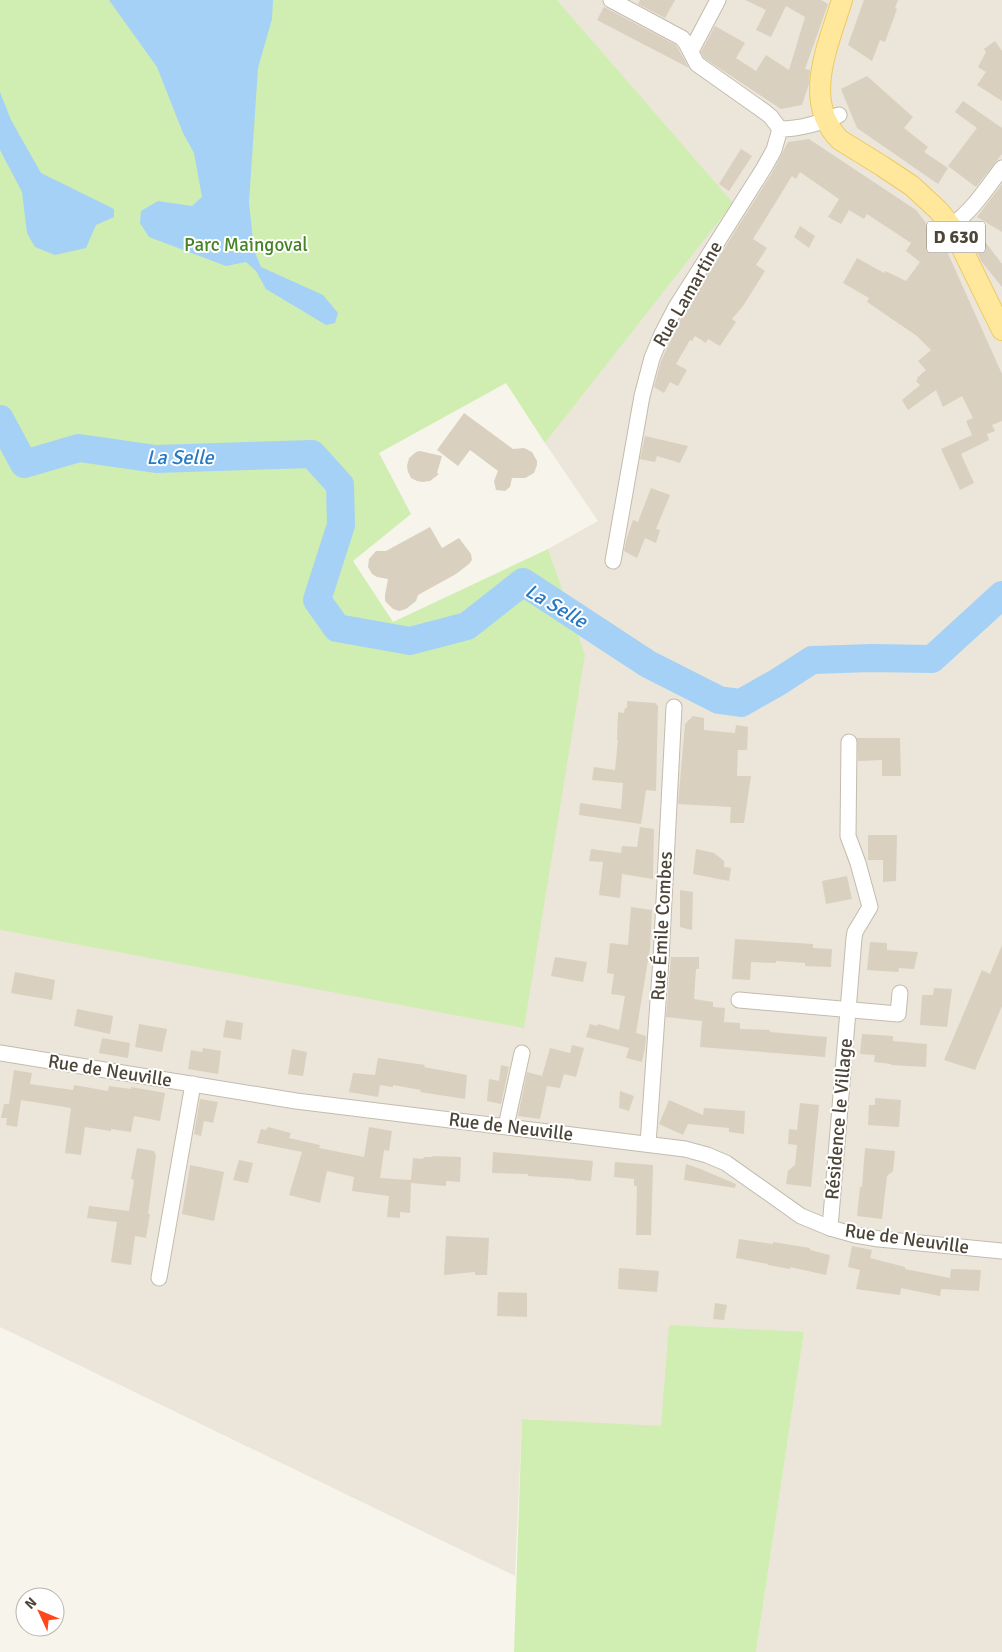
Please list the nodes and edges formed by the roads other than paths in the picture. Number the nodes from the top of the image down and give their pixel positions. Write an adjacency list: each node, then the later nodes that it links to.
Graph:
1 (611, 0): 5 (street)
2 (718, 0): 5 (street)
3 (842, 0): 6 (main road, D 630)
4 (854, 0): 6 (main road, D 630)
5 (691, 51): 7 (street)
6 (832, 118): 7 (street); 9 (main road, D 630)
7 (780, 129): 13 (street, Rue Lamartine)
8 (1002, 168): 9 (street)
9 (951, 226): 10 (main road, D 630)
10 (984, 293): 11 (street); 12 (main road, D 630)
11 (1002, 308)
12 (1002, 330)
13 (613, 561)
14 (674, 707): 23 (street, Rue Émile Combes)
15 (849, 742): 18 (street, Résidence le Village)
16 (900, 993): 18 (street)
17 (739, 1000): 18 (street)
18 (848, 1010): 24 (street, Résidence le Village)
19 (0, 1053): 21 (street, Rue de Neuville)
20 (522, 1053): 22 (street)
21 (193, 1084): 22 (street, Rue de Neuville); 26 (street)
22 (506, 1126): 23 (street, Rue de Neuville)
23 (648, 1144): 24 (street, Rue de Neuville)
24 (830, 1228): 25 (street, Rue de Neuville)
25 (1002, 1251)
26 (158, 1278)

